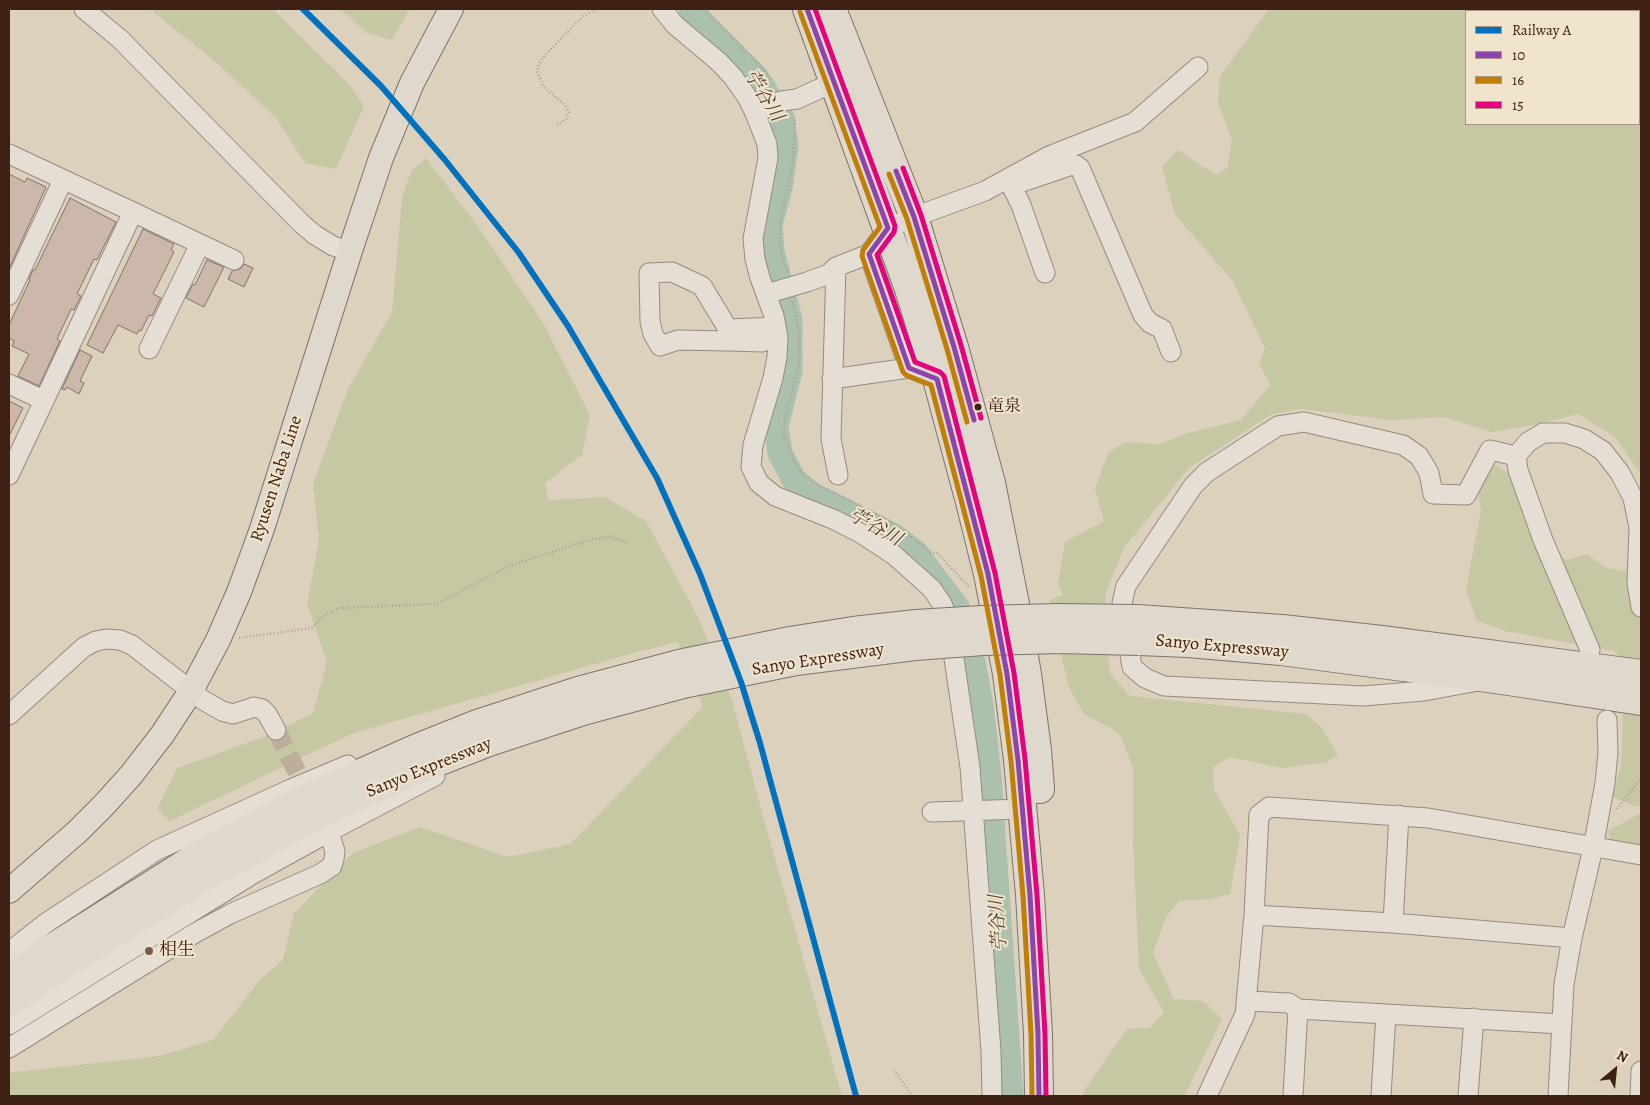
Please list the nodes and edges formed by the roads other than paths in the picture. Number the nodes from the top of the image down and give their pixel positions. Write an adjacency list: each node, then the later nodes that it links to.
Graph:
1 (84, 9): 16 (street)
2 (451, 9): 16 (main road, Ryusen Naba Line)
3 (662, 9): 8 (street)
4 (807, 9): 7 (highway)
5 (832, 9): 13 (highway)
6 (1198, 67): 11 (street)
7 (834, 82): 8 (street); 14 (highway)
8 (758, 111): 21 (street)
9 (9, 154): 10 (street)
10 (63, 180): 12 (street); 22 (street)
11 (1008, 182): 13 (street); 20 (street); 27 (street)
12 (132, 212): 15 (street); 32 (street)
13 (914, 217): 14 (street); 72 (highway)
14 (888, 228): 17 (street); 30 (highway)
15 (200, 244): 18 (street); 26 (street)
16 (350, 250): 42 (main road, Ryusen Naba Line)
17 (869, 254): 19 (street); 28 (street)
18 (234, 260)
19 (836, 267): 21 (street); 29 (street)
20 (1045, 273)
21 (768, 293): 23 (street)
22 (9, 295)
23 (776, 328): 24 (street); 49 (street)
24 (728, 335): 24 (street); 25 (street)
25 (762, 342)
26 (149, 349)
27 (1171, 352)
28 (909, 368): 29 (street); 30 (street)
29 (832, 379): 35 (street)
30 (936, 379): 48 (highway)
31 (9, 384): 32 (street)
32 (43, 400): 34 (street)
33 (1516, 456): 36 (street); 39 (street); 41 (street)
34 (9, 474)
35 (838, 475)
36 (1640, 527): 37 (street)
37 (1641, 607)
38 (1138, 630): 40 (highway, Sanyo Expressway); 41 (highway, Sanyo Expressway); 43 (highway, Sanyo Expressway, bridge)
39 (1590, 650)
40 (1641, 674)
41 (1495, 679): 44 (highway, Sanyo Expressway)
42 (191, 691): 45 (street); 47 (street); 55 (main road, Ryusen Naba Line)
43 (580, 701): 59 (street); 60 (highway, Sanyo Expressway); 62 (highway, Sanyo Expressway); 67 (street)
44 (1641, 701)
45 (9, 715)
46 (1608, 720): 53 (street)
47 (276, 730)
48 (1012, 809): 49 (street); 71 (highway)
49 (976, 811): 50 (street); 70 (street)
50 (932, 812)
51 (1398, 815): 53 (street); 56 (street); 57 (street)
52 (331, 839): 68 (street)
53 (1593, 848): 54 (street); 58 (street)
54 (1641, 855)
55 (9, 891)
56 (1254, 915): 57 (street); 61 (street)
57 (1392, 923): 58 (street)
58 (1572, 938): 66 (street)
59 (9, 952)
60 (9, 978)
61 (1248, 1001): 63 (street); 73 (street)
62 (9, 1003)
63 (1298, 1009): 64 (street); 74 (street)
64 (1386, 1014): 65 (street); 75 (street)
65 (1474, 1018): 66 (street); 76 (street)
66 (1562, 1024): 77 (street)
67 (9, 1025)
68 (9, 1048)
69 (1641, 1071): 78 (street)
70 (992, 1096)
71 (1039, 1096)
72 (1059, 1096)
73 (1207, 1096)
74 (1293, 1096)
75 (1381, 1096)
76 (1468, 1096)
77 (1558, 1096)
78 (1640, 1096)

